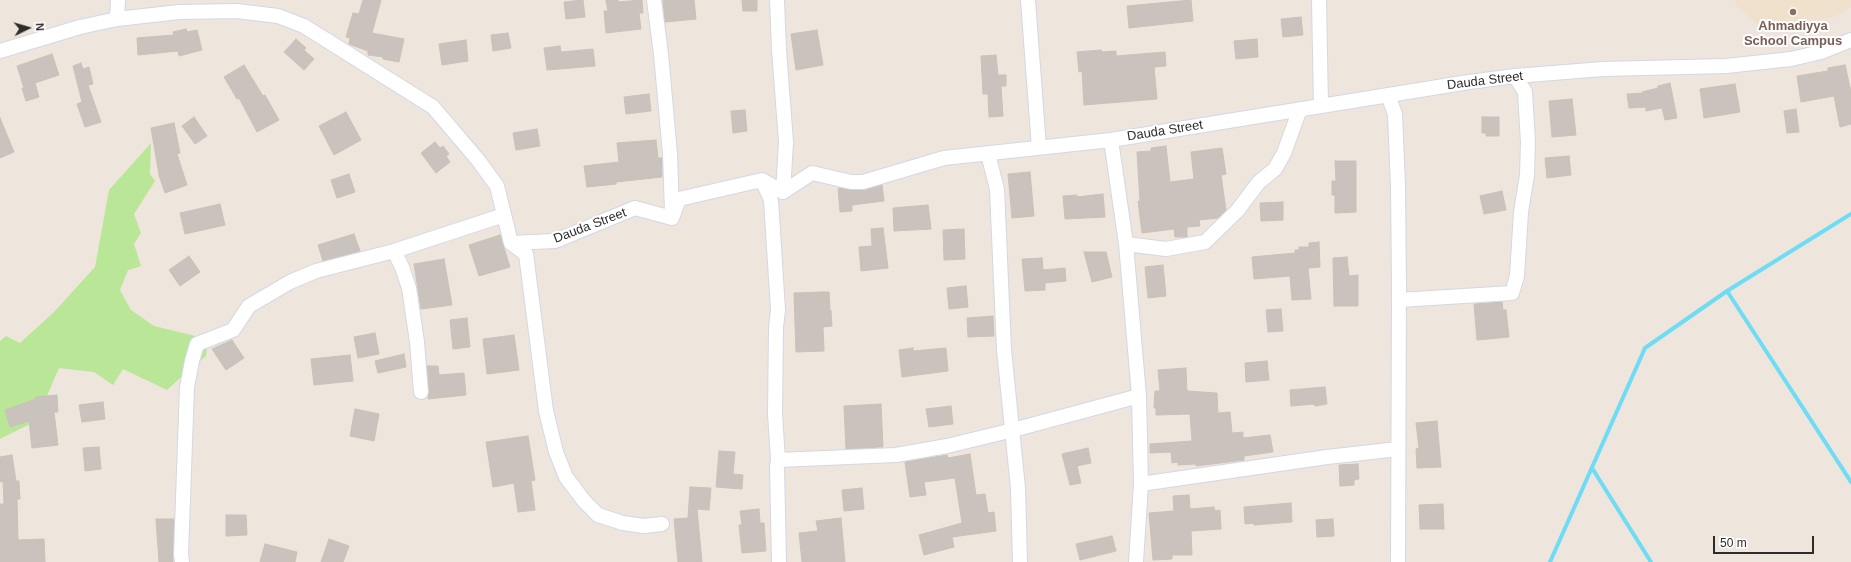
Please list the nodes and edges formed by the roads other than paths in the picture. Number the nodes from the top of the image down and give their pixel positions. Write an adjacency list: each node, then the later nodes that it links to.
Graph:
1 (118, 0): 7 (street)
2 (654, 0): 20 (street)
3 (777, 0): 18 (street)
4 (1028, 0): 15 (street)
5 (1319, 0): 12 (street)
6 (237, 5): 7 (street); 19 (street)
7 (117, 19): 9 (street)
8 (1851, 40): 10 (street, Dauda Street)
9 (0, 51)
10 (1514, 76): 11 (street, Dauda Street); 24 (street)
11 (1388, 95): 12 (street, Dauda Street); 24 (street)
12 (1321, 105): 13 (street, Dauda Street)
13 (1300, 109): 14 (street, Dauda Street); 22 (street)
14 (1112, 140): 15 (street, Dauda Street); 22 (street)
15 (1039, 148): 16 (street, Dauda Street)
16 (988, 154): 18 (street, Dauda Street); 27 (street)
17 (762, 180): 18 (street); 20 (street); 29 (street)
18 (783, 192)
19 (504, 215): 21 (street); 23 (street)
20 (672, 218): 21 (street, Dauda Street)
21 (511, 243): 31 (street)
22 (1126, 244): 26 (street)
23 (394, 251): 25 (street); 32 (street)
24 (1399, 300): 28 (street)
25 (421, 392)
26 (1138, 396): 27 (street); 30 (street)
27 (1013, 430): 29 (street); 34 (street)
28 (1398, 449): 30 (street); 36 (street)
29 (778, 460): 33 (street)
30 (1141, 484): 35 (street)
31 (662, 524)
32 (182, 562)
33 (779, 562)
34 (1020, 562)
35 (1136, 562)
36 (1398, 562)

